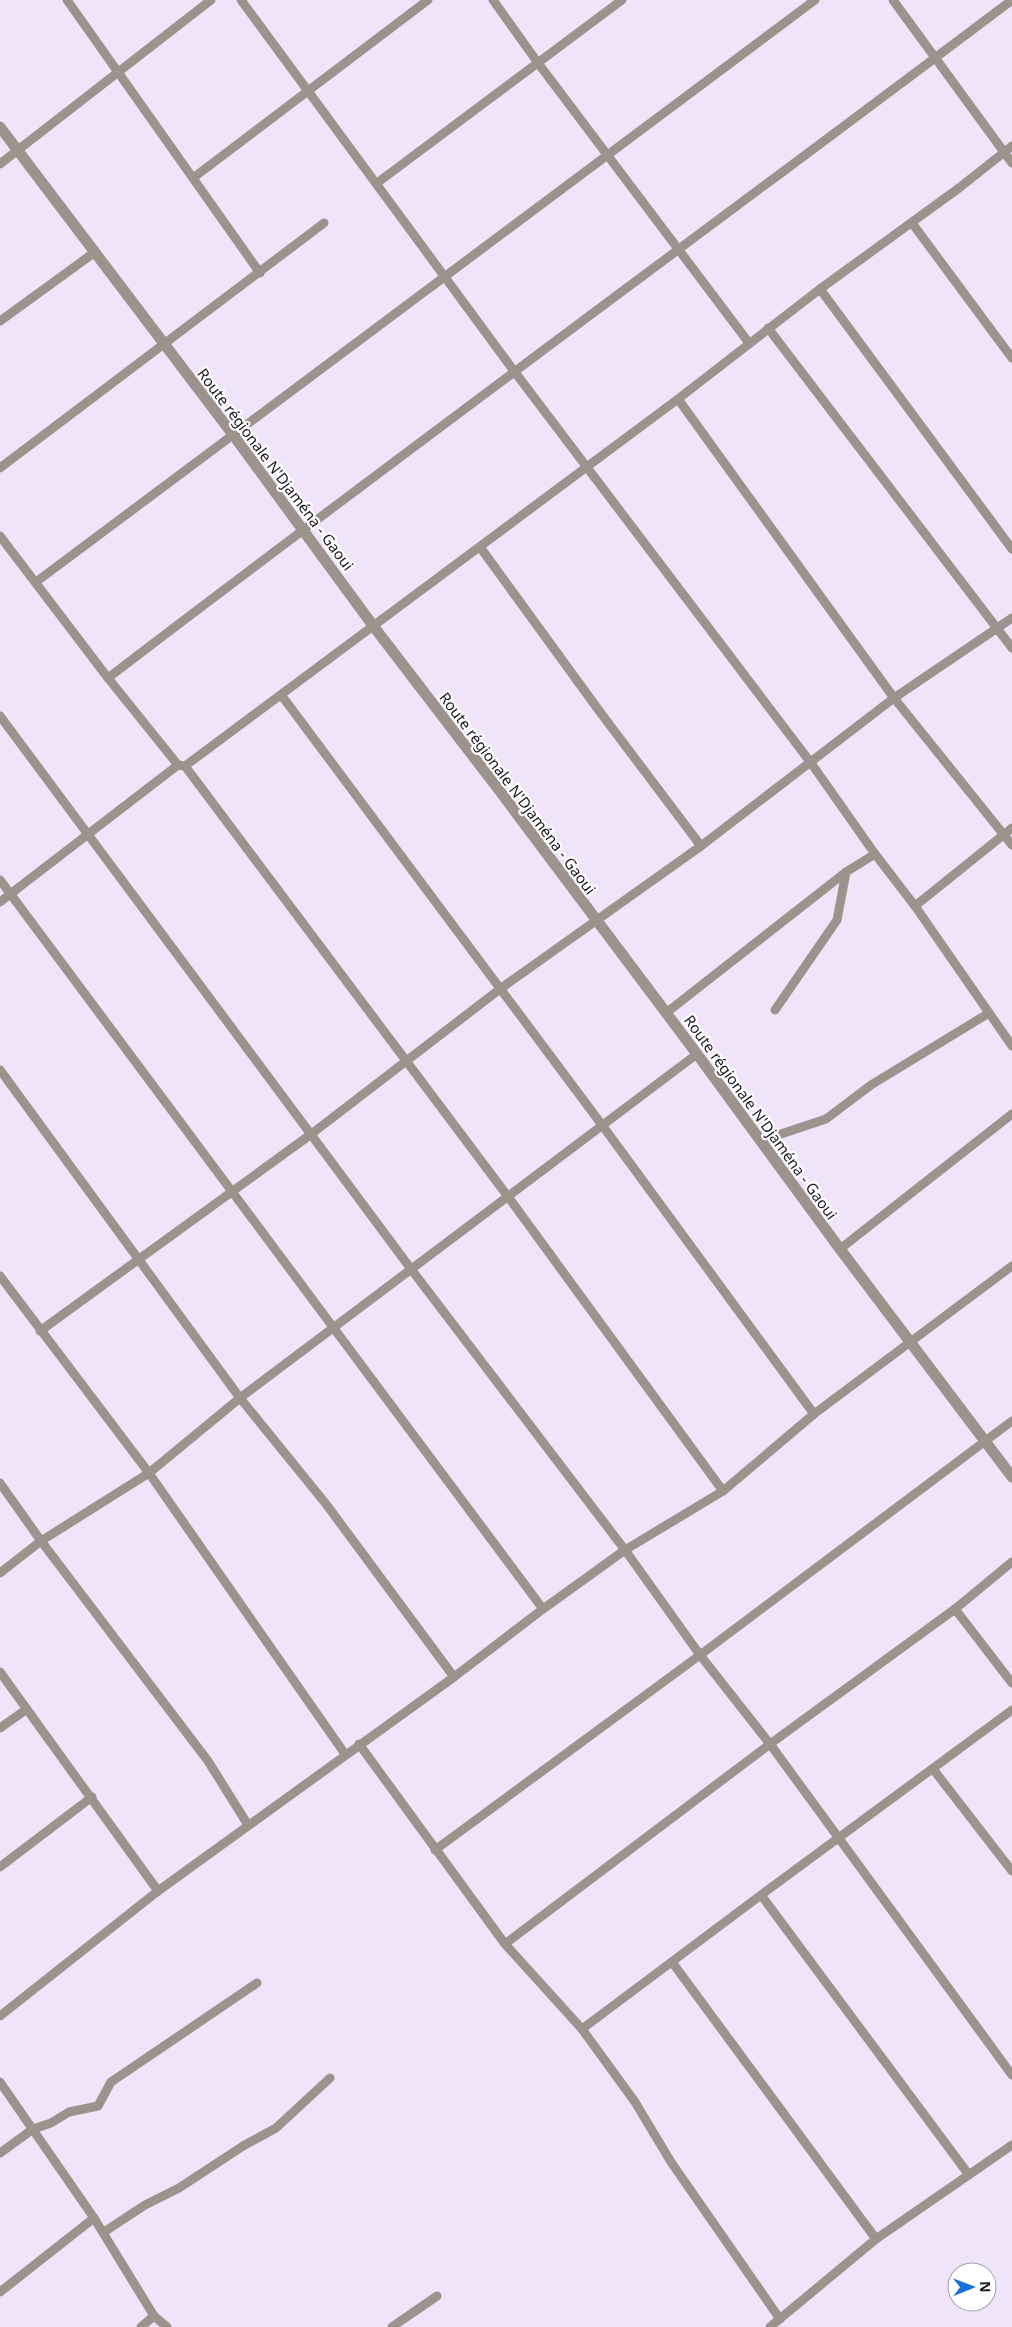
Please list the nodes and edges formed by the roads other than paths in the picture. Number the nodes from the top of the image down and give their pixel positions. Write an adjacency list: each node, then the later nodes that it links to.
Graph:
1 (67, 0): 12 (street)
2 (211, 0): 12 (street)
3 (241, 0): 13 (street)
4 (428, 0): 13 (street)
5 (493, 0): 11 (street)
6 (622, 0): 11 (street)
7 (815, 0): 18 (street)
8 (893, 0): 10 (street)
9 (1012, 0): 10 (street)
10 (935, 58): 17 (street); 25 (street)
11 (538, 63): 18 (street); 22 (street)
12 (119, 73): 16 (street); 21 (street)
13 (307, 90): 21 (street); 22 (street)
14 (0, 127): 16 (street, Route régionale N'Djaména - Gaoui)
15 (1012, 146): 17 (street)
16 (17, 150): 20 (street); 26 (street, Route régionale N'Djaména - Gaoui)
17 (1004, 151): 19 (street); 24 (street)
18 (607, 156): 25 (street); 28 (street)
19 (1012, 162)
20 (0, 164)
21 (193, 178): 27 (street)
22 (377, 183): 28 (street)
23 (324, 223): 27 (street)
24 (912, 223): 29 (street); 34 (street)
25 (680, 250): 32 (street); 35 (street)
26 (94, 252): 30 (street); 33 (street, Route régionale N'Djaména - Gaoui)
27 (260, 273): 33 (street)
28 (446, 275): 35 (street); 37 (street)
29 (820, 289): 31 (street); 43 (street)
30 (0, 321)
31 (768, 328): 32 (street); 47 (street)
32 (749, 343): 36 (street)
33 (164, 345): 37 (street, Route régionale N'Djaména - Gaoui); 39 (street)
34 (1012, 358)
35 (514, 371): 38 (street); 40 (street)
36 (678, 399): 38 (street); 51 (street)
37 (234, 436): 40 (street, Route régionale N'Djaména - Gaoui); 44 (street)
38 (586, 466): 42 (street); 53 (street)
39 (0, 468)
40 (302, 528): 46 (street, Route régionale N'Djaména - Gaoui); 49 (street)
41 (0, 536): 44 (street)
42 (480, 547): 46 (street); 59 (street)
43 (1012, 549)
44 (36, 582): 49 (street)
45 (1012, 618): 47 (street)
46 (374, 626): 50 (street); 66 (street, Route régionale N'Djaména - Gaoui)
47 (997, 629): 48 (street); 51 (street)
48 (1012, 648)
49 (108, 678): 54 (street)
50 (282, 696): 54 (street); 67 (street)
51 (894, 698): 53 (street); 57 (street)
52 (0, 716): 56 (street)
53 (811, 763): 59 (street); 60 (street)
54 (182, 765): 56 (street); 73 (street)
55 (1012, 828): 57 (street)
56 (89, 834): 63 (street); 77 (street)
57 (1004, 834): 58 (street); 65 (street)
58 (1012, 845)
59 (701, 846): 66 (street)
60 (875, 854): 61 (street); 65 (street)
61 (846, 872): 68 (street); 69 (street)
62 (0, 880): 63 (street)
63 (11, 894): 64 (street); 79 (street)
64 (0, 902)
65 (915, 906): 70 (street)
66 (596, 922): 67 (street); 69 (street, Route régionale N'Djaména - Gaoui)
67 (500, 989): 73 (street); 76 (street)
68 (775, 1010)
69 (666, 1013): 72 (street, Route régionale N'Djaména - Gaoui)
70 (989, 1013): 71 (street); 78 (street)
71 (1012, 1046)
72 (697, 1054): 76 (street); 78 (street, Route régionale N'Djaména - Gaoui)
73 (406, 1060): 77 (street); 80 (street)
74 (0, 1070): 82 (street)
75 (1012, 1114): 81 (street)
76 (602, 1125): 80 (street); 90 (street)
77 (310, 1135): 79 (street); 84 (street)
78 (760, 1141): 81 (street, Route régionale N'Djaména - Gaoui)
79 (233, 1191): 82 (street); 86 (street)
80 (509, 1198): 84 (street); 96 (street)
81 (840, 1249): 88 (street, Route régionale N'Djaména - Gaoui)
82 (140, 1260): 87 (street); 89 (street)
83 (1012, 1266): 88 (street)
84 (411, 1269): 86 (street); 98 (street)
85 (0, 1276): 87 (street)
86 (336, 1328): 89 (street); 101 (street)
87 (40, 1331): 93 (street)
88 (911, 1343): 90 (street); 92 (street, Route régionale N'Djaména - Gaoui)
89 (240, 1398): 93 (street); 105 (street)
90 (814, 1414): 96 (street)
91 (1012, 1421): 92 (street)
92 (985, 1441): 94 (street, Route régionale N'Djaména - Gaoui); 103 (street)
93 (148, 1473): 97 (street); 112 (street)
94 (1012, 1477)
95 (0, 1483): 97 (street)
96 (723, 1491): 98 (street)
97 (41, 1541): 100 (street); 115 (street)
98 (626, 1550): 101 (street); 103 (street)
99 (1012, 1562): 102 (street)
100 (0, 1572)
101 (543, 1609): 105 (street)
102 (955, 1609): 106 (street); 111 (street)
103 (700, 1655): 111 (street); 117 (street)
104 (0, 1672): 107 (street)
105 (454, 1676): 110 (street)
106 (1012, 1683)
107 (27, 1708): 109 (street); 114 (street)
108 (1012, 1710): 113 (street)
109 (0, 1728)
110 (359, 1744): 112 (street); 117 (street)
111 (770, 1744): 116 (street); 122 (street)
112 (345, 1754): 115 (street)
113 (933, 1769): 116 (street); 119 (street)
114 (92, 1797): 118 (street); 120 (street)
115 (248, 1825): 120 (street)
116 (839, 1838): 121 (street); 127 (street)
117 (435, 1850): 122 (street)
118 (0, 1867)
119 (1012, 1871)
120 (158, 1891): 125 (street)
121 (760, 1895): 123 (street); 133 (street)
122 (505, 1944): 126 (street)
123 (672, 1962): 126 (street); 136 (street)
124 (257, 1983): 130 (street)
125 (0, 2016)
126 (582, 2029): 140 (street)
127 (1012, 2075)
128 (330, 2078): 135 (street)
129 (0, 2082): 130 (street)
130 (33, 2129): 132 (street); 134 (street)
131 (1012, 2145): 133 (street)
132 (0, 2153)
133 (969, 2175): 136 (street)
134 (94, 2218): 135 (street); 137 (street)
135 (104, 2232): 139 (street)
136 (876, 2240): 140 (street)
137 (0, 2292)
138 (437, 2296): 143 (street)
139 (154, 2316): 141 (street); 142 (street)
140 (780, 2319): 144 (street)
141 (141, 2327)
142 (167, 2327)
143 (392, 2327)
144 (770, 2327)

